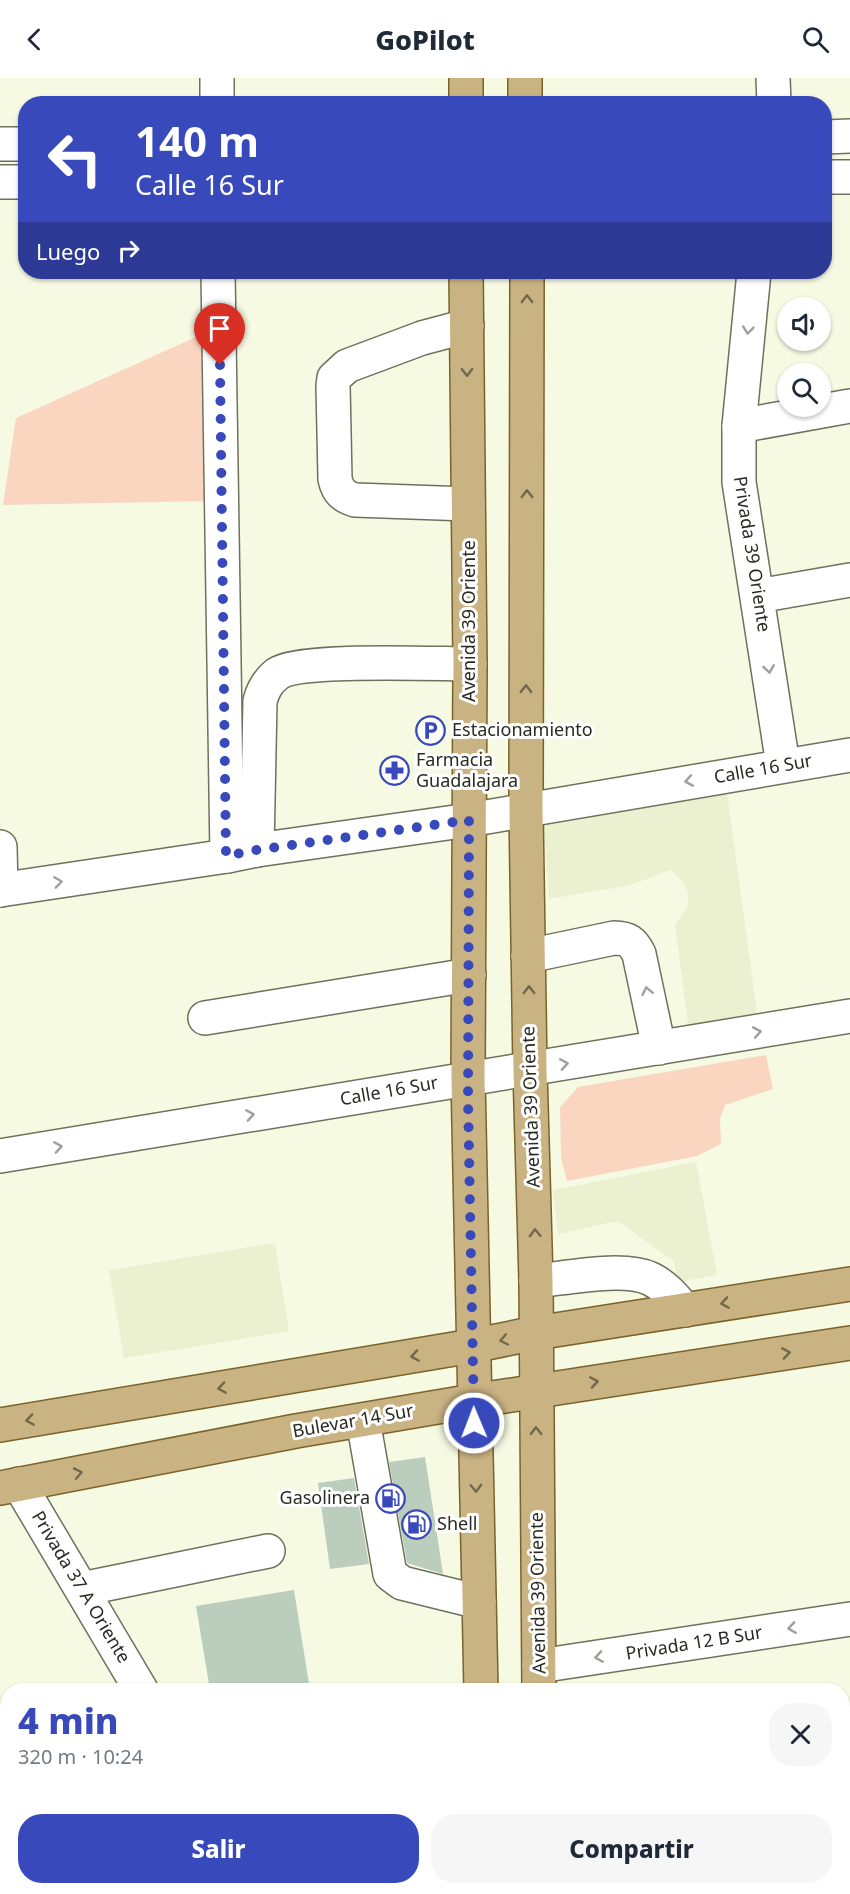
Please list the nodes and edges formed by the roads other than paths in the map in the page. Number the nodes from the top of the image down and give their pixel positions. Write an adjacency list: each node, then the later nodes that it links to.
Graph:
1 (217, 78): 5 (street)
2 (465, 78): 6 (main road)
3 (525, 78): 7 (main road)
4 (773, 78): 8 (street)
5 (217, 96)
6 (466, 96)
7 (525, 96)
8 (774, 96)
9 (850, 136): 10 (street)
10 (832, 137)
11 (0, 144): 12 (street)
12 (18, 144)
13 (832, 177): 14 (street)
14 (850, 177)
15 (0, 182): 16 (street)
16 (18, 182)
17 (218, 279): 33 (street)
18 (466, 279): 21 (main road, Avenida 39 Oriente)
19 (527, 279): 30 (main road, Avenida 39 Oriente, one-way to 19)
20 (753, 279): 23 (street, Privada 39 Oriente, one-way to 23)
21 (467, 326): 24 (main road, Avenida 39 Oriente, one-way to 24); 24 (street)
22 (850, 406): 23 (street)
23 (739, 426): 26 (street, Privada 39 Oriente)
24 (468, 504): 27 (main road, Avenida 39 Oriente)
25 (850, 579): 26 (street)
26 (758, 596): 29 (street, Privada 39 Oriente, one-way to 29)
27 (470, 664): 31 (main road, Avenida 39 Oriente); 33 (street)
28 (850, 755): 29 (street, Calle 16 Sur)
29 (783, 765): 30 (street, Calle 16 Sur, one-way to 30)
30 (526, 810): 31 (street, Calle 16 Sur); 35 (main road, Avenida 39 Oriente)
31 (469, 820): 33 (street, Calle 16 Sur); 36 (main road, Avenida 39 Oriente)
32 (0, 847): 34 (street)
33 (242, 853): 34 (street, Calle 16 Sur, one-way to 33)
34 (1, 890)
35 (528, 956): 39 (street, one-way to 35); 40 (main road, Avenida 39 Oriente, one-way to 35)
36 (469, 975): 38 (street); 41 (main road, Avenida 39 Oriente)
37 (850, 1016): 39 (street, Calle 16 Sur, one-way to 37)
38 (205, 1018)
39 (659, 1048): 40 (street, Calle 16 Sur, one-way to 39)
40 (530, 1070): 41 (street, Calle 16 Sur); 43 (main road, Avenida 39 Oriente, one-way to 40)
41 (468, 1078): 42 (street, Calle 16 Sur, one-way to 41); 48 (main road, Avenida 39 Oriente)
42 (0, 1156)
43 (536, 1281): 45 (street); 46 (main road, Avenida 39 Oriente)
44 (850, 1284): 45 (main road, one-way to 45)
45 (685, 1310): 46 (main road)
46 (536, 1333): 48 (main road, one-way to 48); 49 (main road, Avenida 39 Oriente)
47 (850, 1343): 49 (main road, Bulevar 14 Sur, one-way to 47)
48 (472, 1347): 50 (main road, Avenida 39 Oriente); 52 (main road, one-way to 52)
49 (536, 1391): 50 (main road, Bulevar 14 Sur); 58 (main road, Avenida 39 Oriente, one-way to 49)
50 (473, 1401): 51 (main road, Bulevar 14 Sur); 56 (main road, Avenida 39 Oriente, one-way to 56)
51 (363, 1420): 53 (main road, Bulevar 14 Sur, one-way to 51); 56 (street)
52 (0, 1425)
53 (10, 1486): 55 (street, Privada 37 A Oriente)
54 (267, 1551): 55 (street)
55 (82, 1589): 59 (street, Privada 37 A Oriente)
56 (479, 1602): 60 (main road, Avenida 39 Oriente)
57 (850, 1619): 58 (street, Privada 12 B Sur, one-way to 58)
58 (539, 1678)
59 (137, 1683)
60 (481, 1683)

